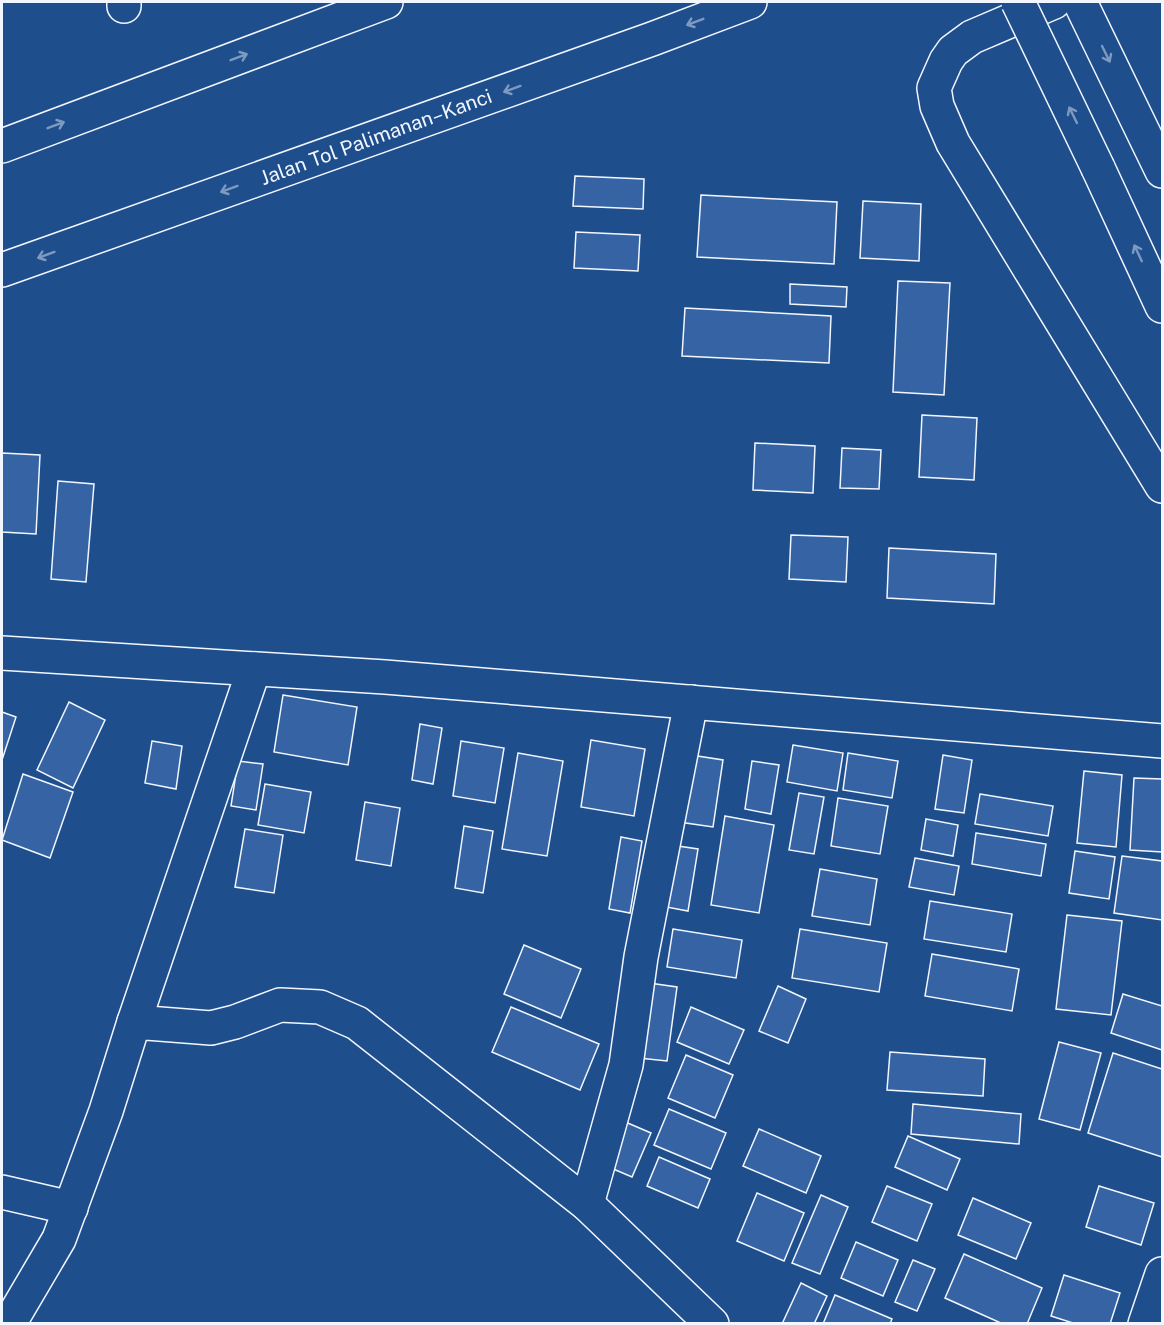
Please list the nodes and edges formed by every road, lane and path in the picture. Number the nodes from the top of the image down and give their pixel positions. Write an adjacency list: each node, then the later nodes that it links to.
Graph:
1 (386, 2): 6 (main road, one-way to 1)
2 (750, 2): 8 (main road, Jalan Tol Palimanan–Kanci, one-way to 8)
3 (1018, 2): 9 (main road, one-way to 3, bridge)
4 (1054, 2): 10 (main road)
5 (1080, 2): 7 (main road, one-way to 7)
6 (2, 146)
7 (1157, 159)
8 (2, 270)
9 (1162, 306)
10 (1162, 486)
11 (2, 653): 12 (main road)
12 (254, 669): 13 (main road); 15 (main road)
13 (691, 702): 14 (main road); 17 (main road)
14 (1162, 741)
15 (134, 1022): 17 (main road); 18 (main road)
16 (2, 1192): 18 (main road)
17 (587, 1204): 21 (main road)
18 (71, 1208): 20 (main road)
19 (1162, 1274): 22 (main road)
20 (9, 1323)
21 (712, 1323)
22 (1145, 1323)

